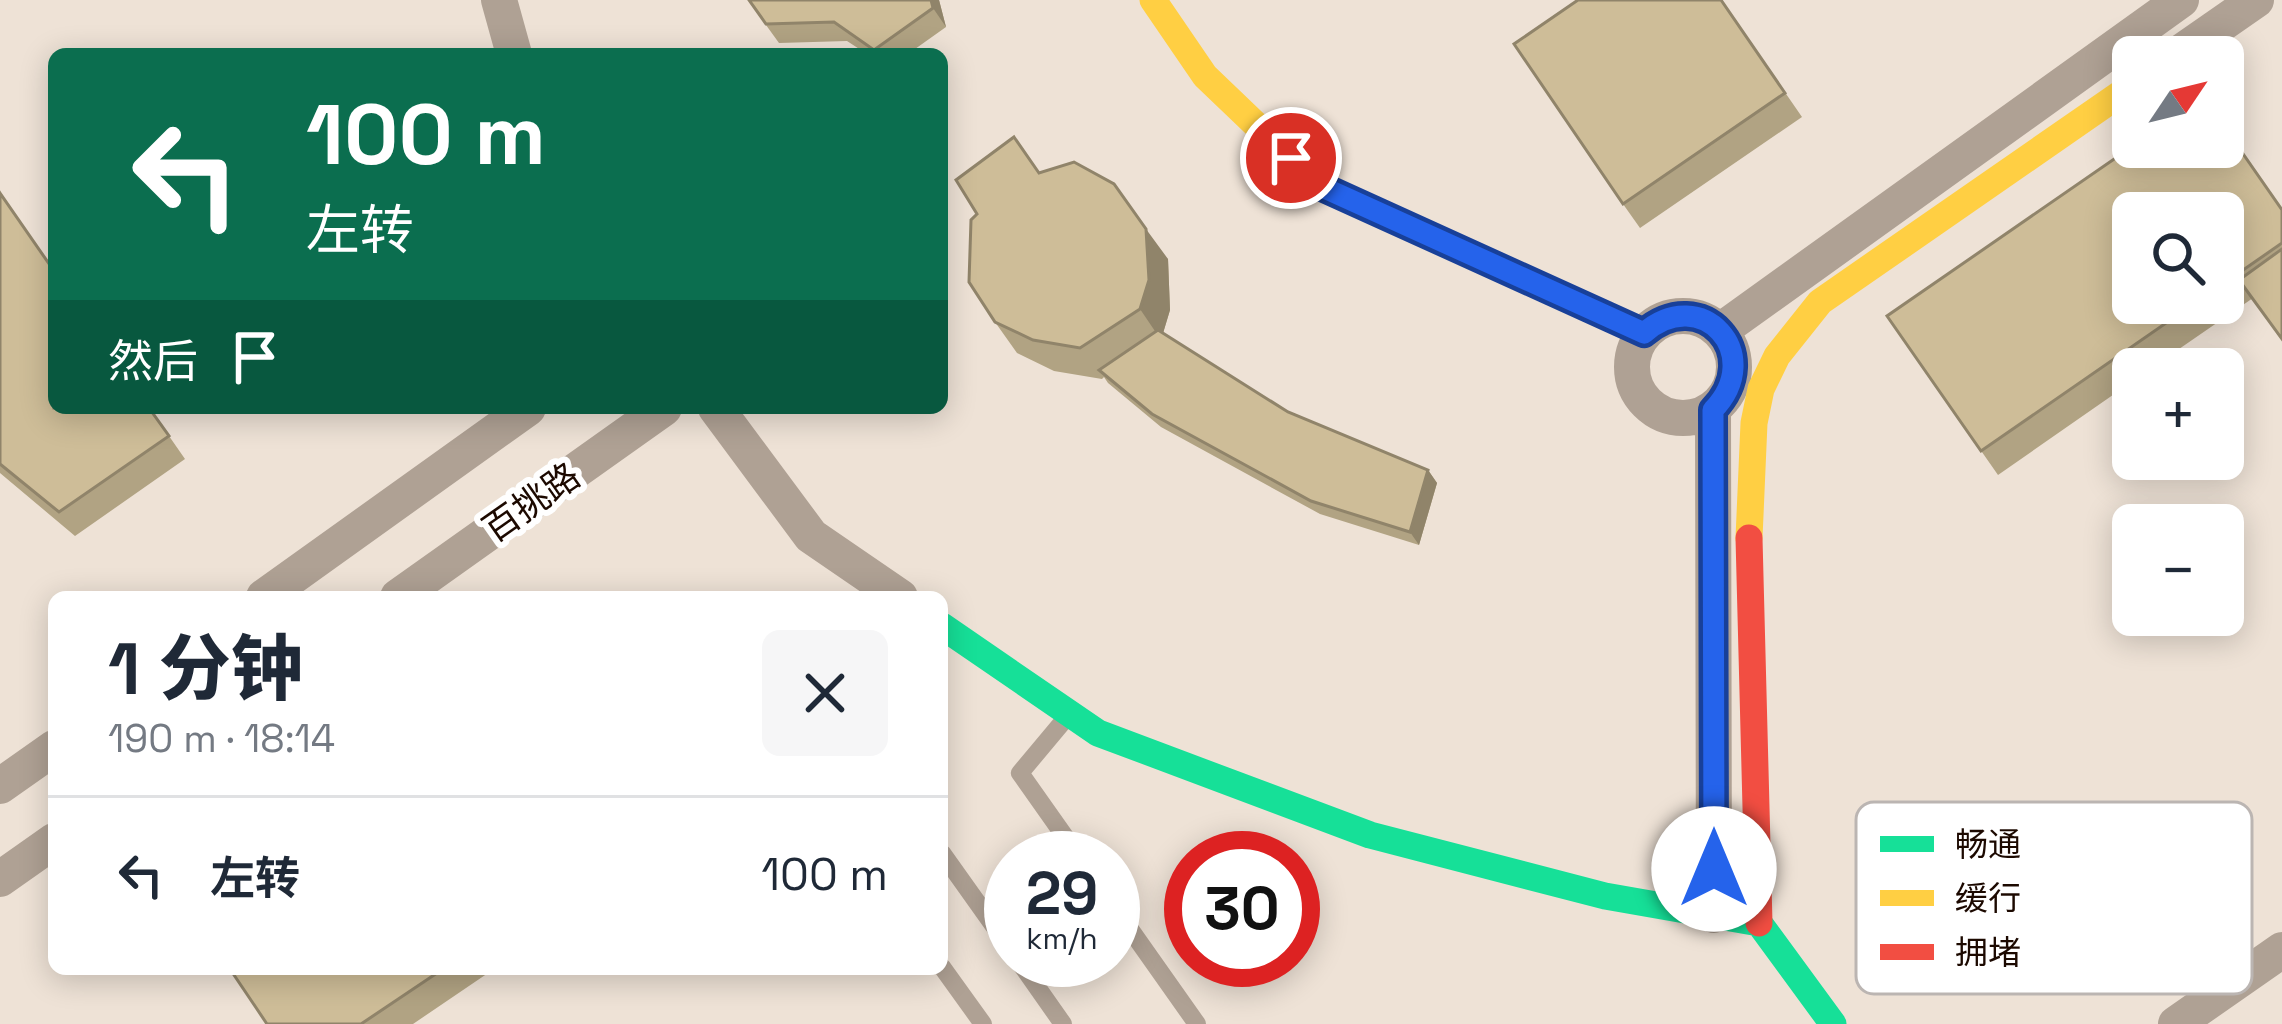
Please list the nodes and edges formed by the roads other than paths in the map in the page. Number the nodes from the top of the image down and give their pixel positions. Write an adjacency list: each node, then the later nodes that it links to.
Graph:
1 (499, 0): 6 (street)
2 (1153, 0): 9 (street)
3 (2181, 0): 8 (street)
4 (2256, 0): 5 (street)
5 (2204, 36)
6 (512, 48)
7 (2112, 100): 27 (street)
8 (1720, 331): 9 (street); 10 (street)
9 (1644, 333): 10 (street)
10 (1713, 410): 26 (street)
11 (520, 414): 14 (street)
12 (656, 414): 15 (street, 百挑路)
13 (720, 414): 16 (street)
14 (272, 591)
15 (406, 591)
16 (887, 591)
17 (948, 630): 18 (street)
18 (1070, 714): 21 (lane); 26 (street)
19 (48, 752): 20 (street)
20 (0, 786)
21 (1061, 831)
22 (48, 845): 24 (street)
23 (948, 861): 25 (lane)
24 (0, 880)
25 (984, 912)
26 (1714, 915): 27 (street)
27 (1760, 923): 37 (street)
28 (1140, 943): 36 (lane)
29 (2282, 950): 30 (street)
30 (2252, 971)
31 (948, 975): 34 (lane)
32 (1037, 987): 35 (lane)
33 (2219, 994): 38 (street)
34 (983, 1024)
35 (1063, 1024)
36 (1197, 1024)
37 (1833, 1024)
38 (2176, 1024)

